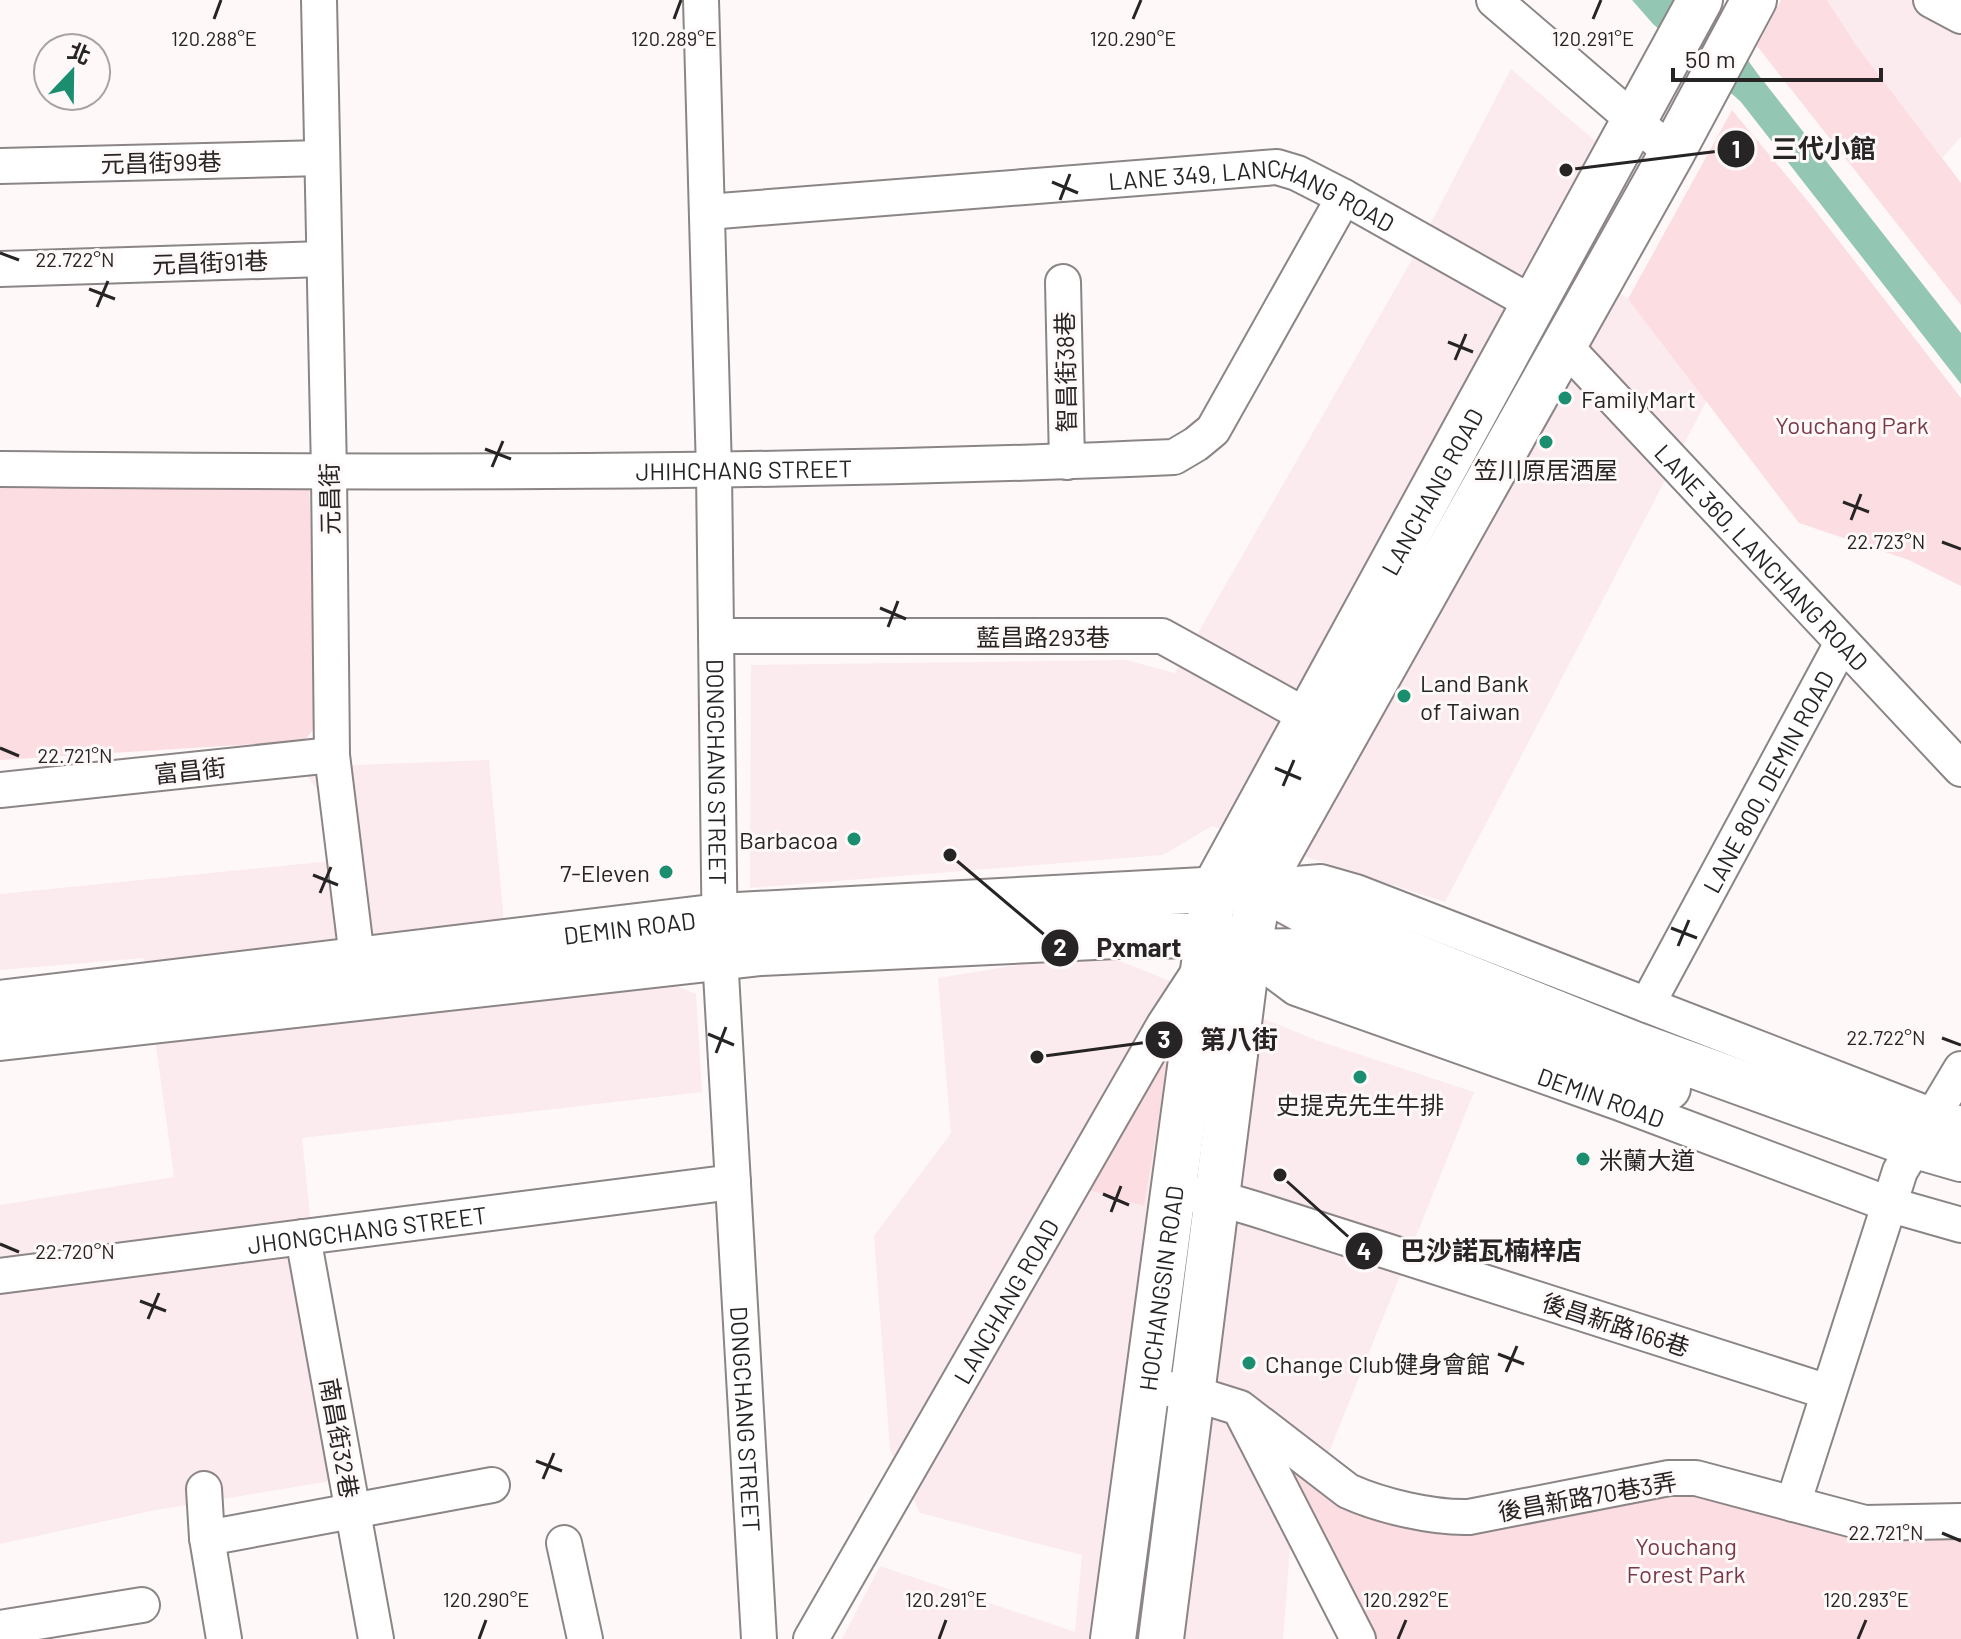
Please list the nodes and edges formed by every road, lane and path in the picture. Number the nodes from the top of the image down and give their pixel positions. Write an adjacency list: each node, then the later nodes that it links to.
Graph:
1 (319, 0): 10 (street, 元昌街)
2 (701, 0): 13 (street, DONGCHANG STREET)
3 (1494, 0): 8 (street)
4 (1700, 0): 8 (street, LANCHANG ROAD)
5 (1931, 0): 7 (street)
6 (1747, 12): 9 (street, LANCHANG ROAD)
7 (1961, 16)
8 (1633, 121): 9 (street); 17 (street, LANCHANG ROAD)
9 (1672, 153): 18 (street, LANCHANG ROAD)
10 (322, 158): 11 (street, 元昌街99巷); 14 (street, 元昌街)
11 (0, 166)
12 (1344, 197): 13 (street, LANE 349, LANCHANG ROAD); 17 (street, LANE 349, LANCHANG ROAD); 19 (street, JHIHCHANG STREET)
13 (707, 212): 21 (street, DONGCHANG STREET)
14 (324, 259): 15 (street, 元昌街91巷); 22 (street, 元昌街)
15 (0, 269)
16 (1063, 282): 19 (street, 智昌街38巷)
17 (1534, 304): 18 (street); 25 (street, LANCHANG ROAD)
18 (1564, 345): 24 (street, LANE 360, LANCHANG ROAD); 25 (street, LANCHANG ROAD)
19 (1067, 462): 21 (street, JHIHCHANG STREET)
20 (0, 469): 22 (street, JHIHCHANG STREET)
21 (714, 471): 22 (street, JHIHCHANG STREET); 23 (street, DONGCHANG STREET)
22 (329, 472): 26 (street, 元昌街)
23 (716, 636): 25 (street, 藍昌路293巷); 31 (street, DONGCHANG STREET)
24 (1842, 643): 27 (street, LANE 360, LANCHANG ROAD); 36 (street, LANE 800, DEMIN ROAD)
25 (1326, 727): 29 (street, LANCHANG ROAD); 30 (street, LANCHANG ROAD)
26 (332, 755): 28 (street, 富昌街); 34 (street, 元昌街)
27 (1961, 769)
28 (0, 790)
29 (1260, 887): 30 (street, DEMIN ROAD); 33 (street, HOCHANGSIN ROAD); 36 (street, DEMIN ROAD); 39 (street, DEMIN ROAD)
30 (1214, 889): 31 (street, DEMIN ROAD); 32 (street, LANCHANG ROAD)
31 (720, 936): 32 (street, DEMIN ROAD); 34 (street, DEMIN ROAD); 41 (street, DONGCHANG STREET)
32 (1204, 952): 33 (street, DEMIN ROAD); 43 (street, HOCHANGSIN ROAD); 65 (street, LANCHANG ROAD)
33 (1248, 952): 39 (street, DEMIN ROAD); 44 (street, HOCHANGSIN ROAD)
34 (360, 978): 35 (street, DEMIN ROAD); 37 (street, DEMIN ROAD)
35 (0, 1003)
36 (1647, 1005): 39 (street, DEMIN ROAD)
37 (0, 1038)
38 (1961, 1069): 39 (street)
39 (1920, 1153): 40 (street, DEMIN ROAD); 42 (street, DEMIN ROAD); 45 (street, DEMIN ROAD); 49 (street)
40 (1961, 1159)
41 (733, 1182): 46 (street, JHONGCHANG STREET); 64 (street, DONGCHANG STREET)
42 (1961, 1190)
43 (1173, 1193): 44 (street, 後昌新路166巷); 48 (street, HOCHANGSIN ROAD)
44 (1218, 1198): 49 (street, 後昌新路166巷); 50 (street, HOCHANGSIN ROAD)
45 (1961, 1225)
46 (303, 1237): 47 (street, JHONGCHANG STREET); 55 (street, 南昌街32巷)
47 (0, 1276)
48 (1146, 1385): 50 (street, 後昌新路70巷3弄); 66 (street, HOCHANGSIN ROAD)
49 (1828, 1392): 54 (street)
50 (1192, 1393): 51 (street, 後昌新路70巷3弄); 67 (street, HOCHANGSIN ROAD)
51 (1240, 1408): 54 (street, 後昌新路70巷3弄); 68 (street)
52 (492, 1485): 55 (street)
53 (204, 1489): 57 (street)
54 (1793, 1504): 56 (street, 後昌新路70巷3弄)
55 (353, 1512): 57 (street); 62 (street, 南昌街32巷)
56 (1961, 1521)
57 (207, 1538): 61 (street)
58 (564, 1543): 63 (street)
59 (142, 1605): 60 (street)
60 (0, 1628)
61 (224, 1639)
62 (376, 1639)
63 (585, 1639)
64 (759, 1639)
65 (811, 1639)
66 (1113, 1639)
67 (1161, 1639)
68 (1358, 1639)

